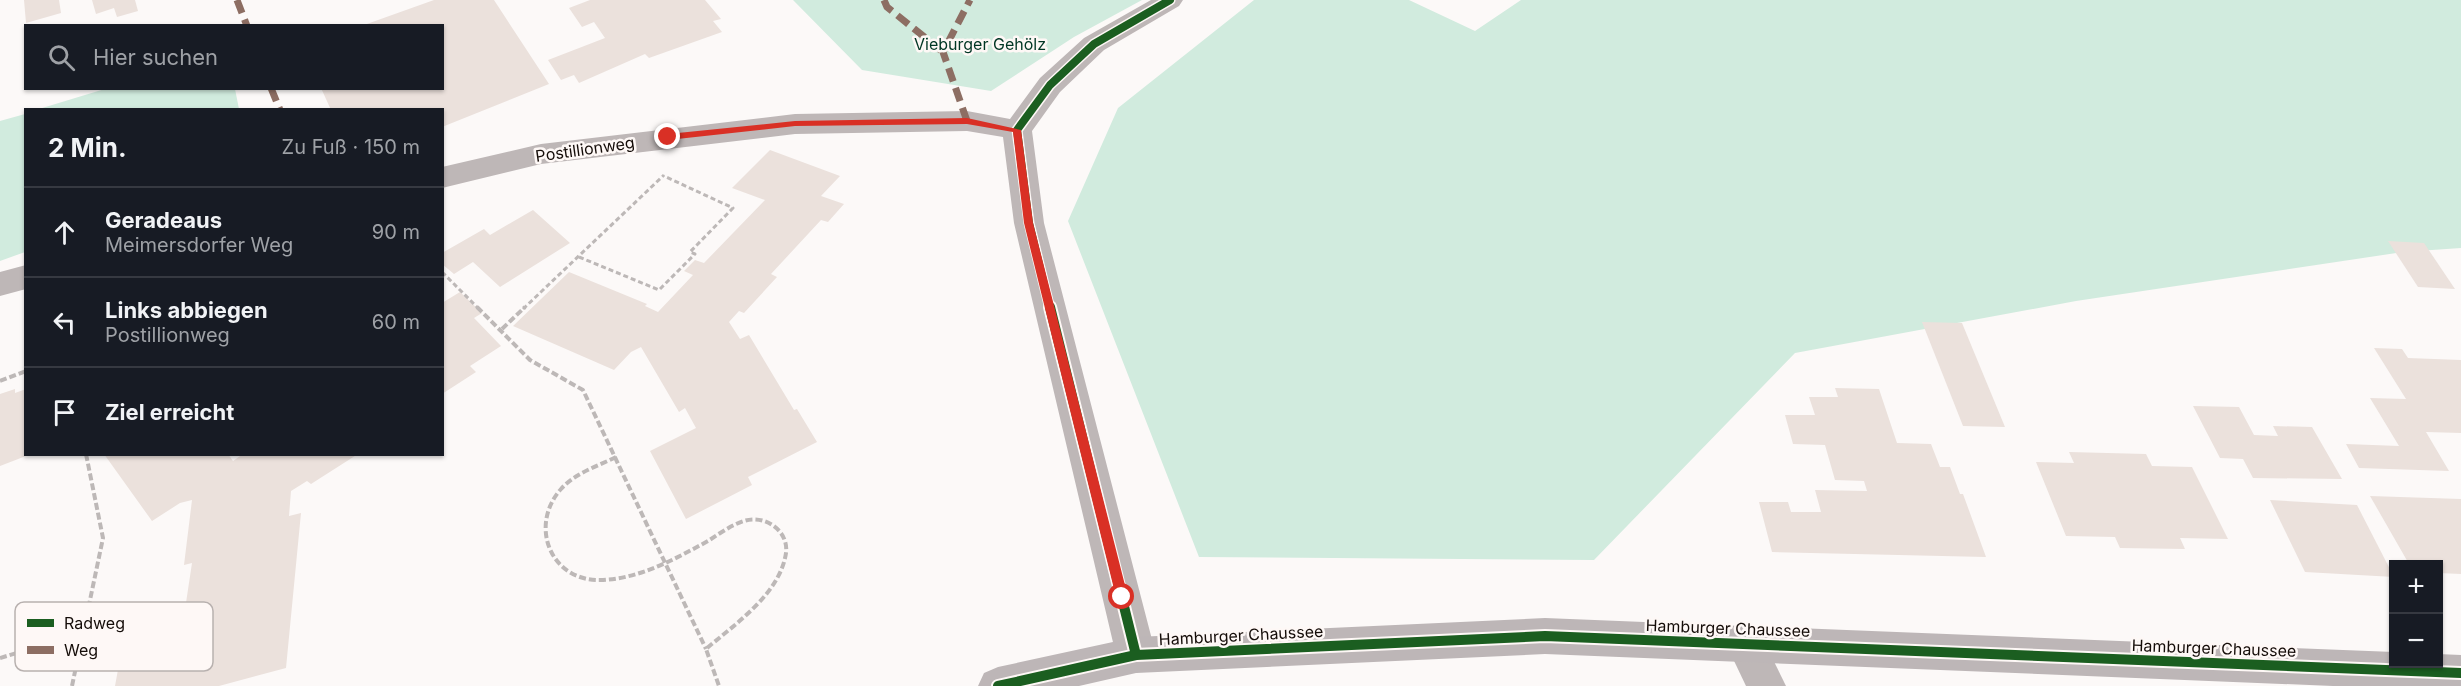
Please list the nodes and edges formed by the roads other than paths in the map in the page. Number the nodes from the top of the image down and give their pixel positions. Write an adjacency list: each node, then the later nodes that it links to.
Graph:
1 (1170, 0): 2 (street)
2 (1017, 130): 3 (street, Postillionweg); 7 (street)
3 (444, 178)
4 (24, 278): 5 (street)
5 (0, 284)
6 (1745, 644): 7 (main road, Hamburger Chaussee); 8 (main road, Hamburger Chaussee); 10 (street)
7 (1136, 655): 9 (main road, Hamburger Chaussee)
8 (2461, 673)
9 (998, 686)
10 (1766, 686)

